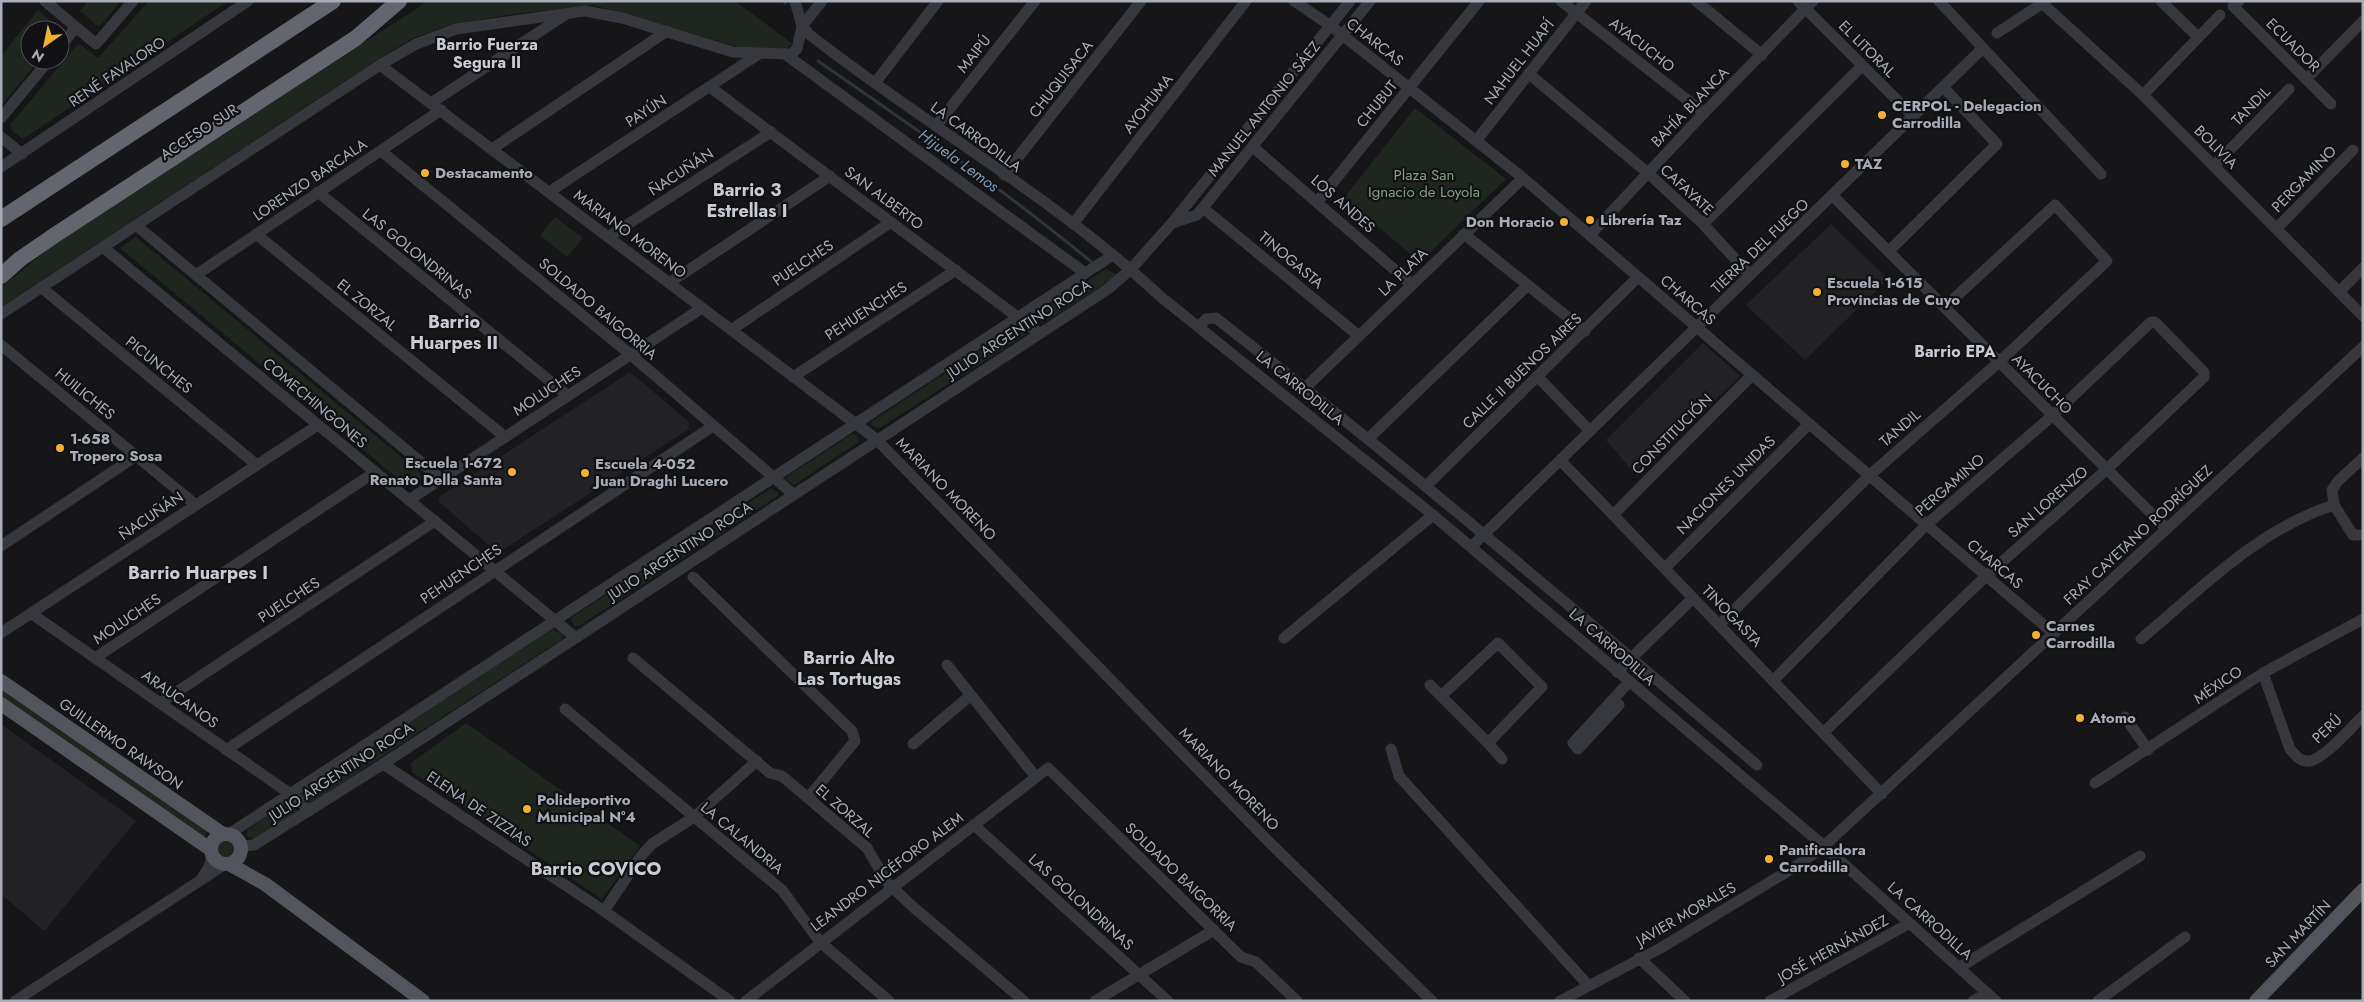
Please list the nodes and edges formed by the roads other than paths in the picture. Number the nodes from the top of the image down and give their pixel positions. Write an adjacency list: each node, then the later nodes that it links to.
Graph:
1 (45, 1): 30 (street)
2 (133, 1): 30 (street)
3 (248, 1): 65 (street, RENÉ FAVALORO)
4 (333, 1): 52 (highway)
5 (398, 1): 93 (highway, ACCESO SUR); 99 (highway)
6 (795, 1): 28 (street)
7 (822, 1): 28 (street)
8 (938, 1): 45 (street)
9 (1035, 1): 57 (street, MAIPÚ)
10 (1140, 1): 70 (street, CHUQUISACA)
11 (1246, 1): 81 (street, AYOHUMA)
12 (1294, 1): 29 (street, CHARCAS)
13 (1350, 1): 29 (street, MANUEL ANTONIO SÁEZ)
14 (1370, 1): 34 (street, MANUEL ANTONIO SÁEZ)
15 (1479, 1): 47 (street, CHUBUT)
16 (1561, 1): 25 (street, AYACUCHO)
17 (1586, 1): 25 (street, NAHUEL HUAPÍ)
18 (1696, 1): 39 (street)
19 (1939, 1): 36 (street)
20 (2161, 1): 35 (street)
21 (2044, 3): 32 (street); 50 (street, BOLIVIA)
22 (1806, 4): 39 (street, BAHÍA BLANCA); 41 (street, EL LITORAL)
23 (2236, 4): 44 (street, ECUADOR)
24 (568, 13): 31 (street); 40 (street); 53 (street, LORENZO BARCALA)
25 (1576, 14): 43 (street, NAHUEL HUAPÍ); 54 (street, AYACUCHO)
26 (2220, 15): 35 (street)
27 (2363, 21): 44 (street)
28 (802, 26): 38 (street); 45 (street, LA CARRODILLA)
29 (1331, 26): 34 (street, CHARCAS); 82 (street, MANUEL ANTONIO SÁEZ)
30 (76, 27): 33 (street)
31 (666, 31): 37 (street); 62 (street)
32 (1997, 33)
33 (70, 34)
34 (1342, 35): 47 (street, CHARCAS); 61 (street, MANUEL ANTONIO SÁEZ)
35 (2198, 37): 50 (street)
36 (1983, 48): 48 (street, TIERRA DEL FUEGO); 69 (street)
37 (758, 54): 38 (street); 46 (street, PAYÚN)
38 (785, 54): 97 (street)
39 (1762, 55): 54 (street, BAHÍA BLANCA)
40 (380, 65): 53 (street, MARIANO MORENO); 84 (street)
41 (1862, 66): 55 (street, EL LITORAL); 83 (street)
42 (41, 70): 56 (street)
43 (1529, 74): 60 (street, NAHUEL HUAPÍ); 68 (street, CAFAYATE)
44 (2306, 79): 51 (street, ECUADOR)
45 (875, 83): 57 (street, LA CARRODILLA)
46 (710, 86): 58 (street, SAN ALBERTO); 74 (street, PAYÚN)
47 (1409, 88): 60 (street, CHARCAS); 76 (street, CHUBUT)
48 (1944, 88): 55 (street, TIERRA DEL FUEGO); 91 (street)
49 (2289, 89): 66 (street, TANDIL)
50 (2142, 95): 66 (street, BOLIVIA)
51 (2331, 104)
52 (174, 105): 77 (highway); 79 (highway)
53 (436, 107): 62 (street, MARIANO MORENO); 64 (street, LORENZO BARCALA)
54 (1704, 113): 68 (street, BAHÍA BLANCA)
55 (1914, 117): 75 (street, TIERRA DEL FUEGO)
56 (1, 118)
57 (936, 126): 70 (street, LA CARRODILLA)
58 (771, 132): 71 (street, SAN ALBERTO); 89 (street, ÑACUÑÁN)
59 (1, 137): 65 (street)
60 (1476, 141): 72 (street, CHARCAS)
61 (1253, 147): 76 (street, LOS ANDES); 78 (street, MANUEL ANTONIO SÁEZ)
62 (492, 149): 74 (street, MARIANO MORENO)
63 (2353, 150): 85 (street, PERGAMINO)
64 (381, 151): 73 (street, LORENZO BARCALA); 121 (street, SOLDADO BAIGORRIA)
65 (22, 154): 67 (street, RENÉ FAVALORO)
66 (2214, 166): 85 (street, BOLIVIA)
67 (1, 167)
68 (1648, 173): 83 (street, CAFAYATE); 88 (street, BAHÍA BLANCA)
69 (2101, 174)
70 (1004, 175): 81 (street, LA CARRODILLA)
71 (830, 176): 80 (street, SAN ALBERTO); 102 (street)
72 (1523, 178): 87 (street, LA PLATA); 88 (street, CHARCAS)
73 (318, 192): 86 (street, LORENZO BARCALA); 127 (street, LAS GOLONDRINAS)
74 (549, 192): 89 (street, MARIANO MORENO)
75 (1833, 196): 91 (street, AYACUCHO); 100 (street, TIERRA DEL FUEGO)
76 (1318, 201): 103 (street, LOS ANDES)
77 (1, 208)
78 (1203, 208): 82 (street, MANUEL ANTONIO SÁEZ); 118 (street, TINOGASTA)
79 (1, 219)
80 (891, 222): 96 (street, SAN ALBERTO); 115 (street, PUELCHES)
81 (1074, 224): 92 (street, LA CARRODILLA)
82 (1172, 224): 95 (street, MANUEL ANTONIO SÁEZ)
83 (1703, 224): 100 (street, CAFAYATE)
84 (137, 226): 90 (street); 98 (street, COMECHINGONES)
85 (2277, 228): 106 (street, BOLIVIA)
86 (256, 234): 98 (street, LORENZO BARCALA); 134 (street, EL ZORZAL)
87 (1464, 234): 103 (street, LA PLATA); 104 (street)
88 (1590, 236): 101 (street, CHARCAS)
89 (608, 237): 102 (street, MARIANO MORENO)
90 (104, 248): 105 (street); 131 (street, COMECHINGONES)
91 (1889, 251): 107 (street, AYACUCHO)
92 (1113, 254): 95 (street, LA CARRODILLA); 97 (street, JULIO ARGENTINO ROCA)
93 (1, 262)
94 (2363, 268): 106 (street)
95 (1131, 269): 113 (street, LA CARRODILLA); 117 (street, JULIO ARGENTINO ROCA)
96 (956, 270): 110 (street, SAN ALBERTO); 125 (street, PEHUENCHES)
97 (1085, 274): 110 (street, JULIO ARGENTINO ROCA)
98 (196, 275): 145 (street, COMECHINGONES)
99 (1, 276)
100 (1750, 276): 114 (street, TIERRA DEL FUEGO)
101 (1638, 277): 114 (street, CHARCAS); 116 (street, CALLE II BUENOS AIRES)
102 (669, 283): 108 (street, MARIANO MORENO)
103 (1411, 284): 118 (street, LA PLATA)
104 (1528, 285): 116 (street); 136 (street)
105 (42, 288): 109 (street); 140 (street, PICUNCHES)
106 (2339, 292): 111 (street, BOLIVIA)
107 (1944, 307): 122 (street, AYACUCHO); 122 (street, TANDIL)
108 (702, 308): 115 (street, MARIANO MORENO); 121 (street, MOLUCHES)
109 (1, 314)
110 (1018, 316): 117 (street, SAN ALBERTO); 129 (street, JULIO ARGENTINO ROCA)
111 (2363, 316)
112 (2154, 321): 128 (street, PERGAMINO); 141 (street, SAN LORENZO)
113 (1199, 326): 126 (street, LA CARRODILLA); 151 (street, LA CARRODILLA)
114 (1697, 328): 123 (street, CHARCAS); 133 (street, TIERRA DEL FUEGO)
115 (731, 330): 125 (street, MARIANO MORENO)
116 (1585, 331): 124 (street, CALLE II BUENOS AIRES)
117 (1039, 333): 135 (street, JULIO ARGENTINO ROCA)
118 (1359, 336): 126 (street, LA PLATA)
119 (1, 345): 137 (street, HUILICHES)
120 (2363, 347): 155 (street, FRAY CAYETANO RODRÍGUEZ)
121 (630, 354): 127 (street, MOLUCHES); 132 (street, SOLDADO BAIGORRIA)
122 (1999, 362): 128 (street, AYACUCHO); 143 (street, TANDIL)
123 (1752, 375): 130 (street, CHARCAS); 152 (street, CONSTITUCIÓN)
124 (1537, 376): 133 (street); 146 (street, CALLE II BUENOS AIRES)
125 (794, 377): 129 (street, MARIANO MORENO)
126 (1305, 388): 136 (street, LA CARRODILLA)
127 (567, 395): 134 (street, MOLUCHES)
128 (2052, 416): 141 (street, AYACUCHO); 154 (street, PERGAMINO)
129 (854, 423): 135 (street, MARIANO MORENO); 144 (street, JULIO ARGENTINO ROCA)
130 (1809, 424): 143 (street, CHARCAS); 160 (street, NACIONES UNIDAS)
131 (318, 425): 140 (street, ÑACUÑÁN); 142 (street, COMECHINGONES)
132 (713, 426): 144 (street, SOLDADO BAIGORRIA); 161 (street, PEHUENCHES)
133 (1590, 431): 139 (street, TIERRA DEL FUEGO)
134 (504, 436): 145 (street, MOLUCHES)
135 (876, 439): 147 (street, JULIO ARGENTINO ROCA); 238 (street, MARIANO MORENO)
136 (1368, 439): 146 (street, LA CARRODILLA)
137 (136, 456): 149 (street, HUILICHES); 158 (street)
138 (2363, 458): 150 (street)
139 (1560, 460): 152 (street, TINOGASTA); 156 (street, TIERRA DEL FUEGO)
140 (257, 465): 149 (street, ÑACUÑÁN)
141 (2106, 470): 155 (street, AYACUCHO); 163 (street, SAN LORENZO)
142 (375, 472): 148 (street, COMECHINGONES); 175 (street, MOLUCHES)
143 (1870, 475): 154 (street, CHARCAS); 168 (street, TANDIL)
144 (774, 477): 147 (street, SOLDADO BAIGORRIA); 167 (street, JULIO ARGENTINO ROCA)
145 (440, 478): 148 (street, MOLUCHES)
146 (1426, 486): 156 (street, LA CARRODILLA)
147 (793, 494): 171 (street, JULIO ARGENTINO ROCA)
148 (409, 500): 153 (street, COMECHINGONES)
149 (196, 505): 165 (street, ÑACUÑÁN)
150 (2334, 505): 157 (street); 173 (street)
151 (1433, 515): 159 (street, LA CARRODILLA); 172 (street)
152 (1613, 515): 160 (street, TINOGASTA)
153 (435, 521): 161 (street, COMECHINGONES); 187 (street, PUELCHES)
154 (1926, 526): 163 (street, CHARCAS); 181 (street, PERGAMINO)
155 (2168, 529): 170 (street, FRAY CAYETANO RODRÍGUEZ)
156 (1484, 534): 159 (street, TIERRA DEL FUEGO); 174 (street, LA CARRODILLA)
157 (2358, 535)
158 (1, 546)
159 (1471, 547): 178 (street, LA CARRODILLA)
160 (1665, 568): 164 (street, TINOGASTA)
161 (494, 570): 167 (street, COMECHINGONES); 196 (street, PEHUENCHES)
162 (693, 576): 207 (street)
163 (1986, 576): 170 (street, CHARCAS); 192 (street, SAN LORENZO)
164 (1693, 598): 168 (street, TINOGASTA); 174 (street)
165 (32, 614): 169 (street, ÑACUÑÁN); 175 (street, ARAUCANOS)
166 (2363, 619): 179 (street, MÉXICO)
167 (555, 620): 171 (street, COMECHINGONES); 205 (street, JULIO ARGENTINO ROCA)
168 (1719, 625): 181 (street, TINOGASTA)
169 (1, 633)
170 (2054, 634): 206 (street, FRAY CAYETANO RODRÍGUEZ)
171 (576, 638): 200 (street, JULIO ARGENTINO ROCA)
172 (1284, 638)
173 (2141, 639)
174 (1630, 657): 178 (street); 201 (street, LA CARRODILLA)
175 (95, 658): 187 (street, ARAUCANOS)
176 (633, 658): 199 (street, EL ZORZAL)
177 (948, 665): 184 (street)
178 (1617, 672): 182 (street, LA CARRODILLA)
179 (2263, 673): 190 (street, PERÚ); 197 (street, MÉXICO)
180 (1, 681): 211 (main road, GUILLERMO RAWSON)
181 (1773, 681): 192 (street, TINOGASTA)
182 (1628, 682): 186 (street); 212 (street, LA CARRODILLA)
183 (1430, 685): 185 (street)
184 (971, 695): 194 (street); 203 (street)
185 (1441, 696): 193 (street); 193 (street)
186 (1612, 700)
187 (160, 703): 196 (street, ARAUCANOS)
188 (1, 704): 213 (main road)
189 (565, 709): 209 (street, LA CALANDRIA)
190 (2363, 716)
191 (2125, 717): 197 (street)
192 (1823, 733): 206 (street, TINOGASTA)
193 (1488, 743): 198 (street)
194 (913, 744)
195 (1391, 749): 227 (street)
196 (226, 750): 205 (street, ARAUCANOS)
197 (2148, 750): 204 (street, MÉXICO)
198 (1502, 759)
199 (756, 761): 207 (street, EL ZORZAL); 209 (street)
200 (383, 764): 208 (street, JULIO ARGENTINO ROCA); 219 (street, ELENA DE ZIZZIAS)
201 (1757, 765)
202 (1048, 768): 203 (street, LEANDRO NICÉFORO ALEM); 221 (street, SOLDADO BAIGORRIA)
203 (1036, 777): 210 (street, LEANDRO NICÉFORO ALEM)
204 (2095, 783)
205 (288, 793): 208 (street, ARAUCANOS); 211 (street, JULIO ARGENTINO ROCA)
206 (1882, 794): 212 (street, FRAY CAYETANO RODRÍGUEZ)
207 (808, 798): 217 (street, EL ZORZAL)
208 (309, 810): 215 (street, JULIO ARGENTINO ROCA)
209 (694, 817): 219 (street); 223 (street, LA CALANDRIA)
210 (974, 824): 217 (street, LEANDRO NICÉFORO ALEM); 226 (street, LAS GOLONDRINAS)
211 (226, 834): 213 (main road); 215 (main road)
212 (1824, 846): 220 (street, LA CARRODILLA); 224 (street, JAVIER MORALES)
213 (211, 852): 215 (main road); 216 (street)
214 (2140, 856): 225 (street)
215 (233, 858): 216 (street, JULIO ARGENTINO ROCA); 230 (main road)
216 (200, 882): 229 (street, JULIO ARGENTINO ROCA)
217 (893, 888): 223 (street, LEANDRO NICÉFORO ALEM); 234 (street, EL ZORZAL)
218 (2363, 890): 245 (main road, SAN MARTÍN)
219 (604, 911): 231 (street, ELENA DE ZIZZIAS)
220 (1910, 922): 225 (street, LA CARRODILLA); 241 (street, JOSÉ HERNÁNDEZ)
221 (1214, 930): 226 (street); 237 (street, SOLDADO BAIGORRIA)
222 (2185, 937): 244 (street)
223 (820, 942): 232 (street, LEANDRO NICÉFORO ALEM); 233 (street, LA CALANDRIA)
224 (1639, 958): 227 (street, JAVIER MORALES); 240 (street)
225 (1960, 967): 228 (street, LA CARRODILLA)
226 (1139, 974): 235 (street); 236 (street, LAS GOLONDRINAS)
227 (1588, 985): 239 (street, JAVIER MORALES)
228 (1988, 993): 242 (street); 243 (street, LA CARRODILLA)
229 (15, 1001)
230 (423, 1001)
231 (730, 1001)
232 (746, 1001)
233 (888, 1001)
234 (1024, 1001)
235 (1095, 1001)
236 (1168, 1001)
237 (1297, 1001)
238 (1432, 1001)
239 (1560, 1001)
240 (1685, 1001)
241 (1770, 1001)
242 (1973, 1001)
243 (1996, 1001)
244 (2098, 1001)
245 (2256, 1001)

